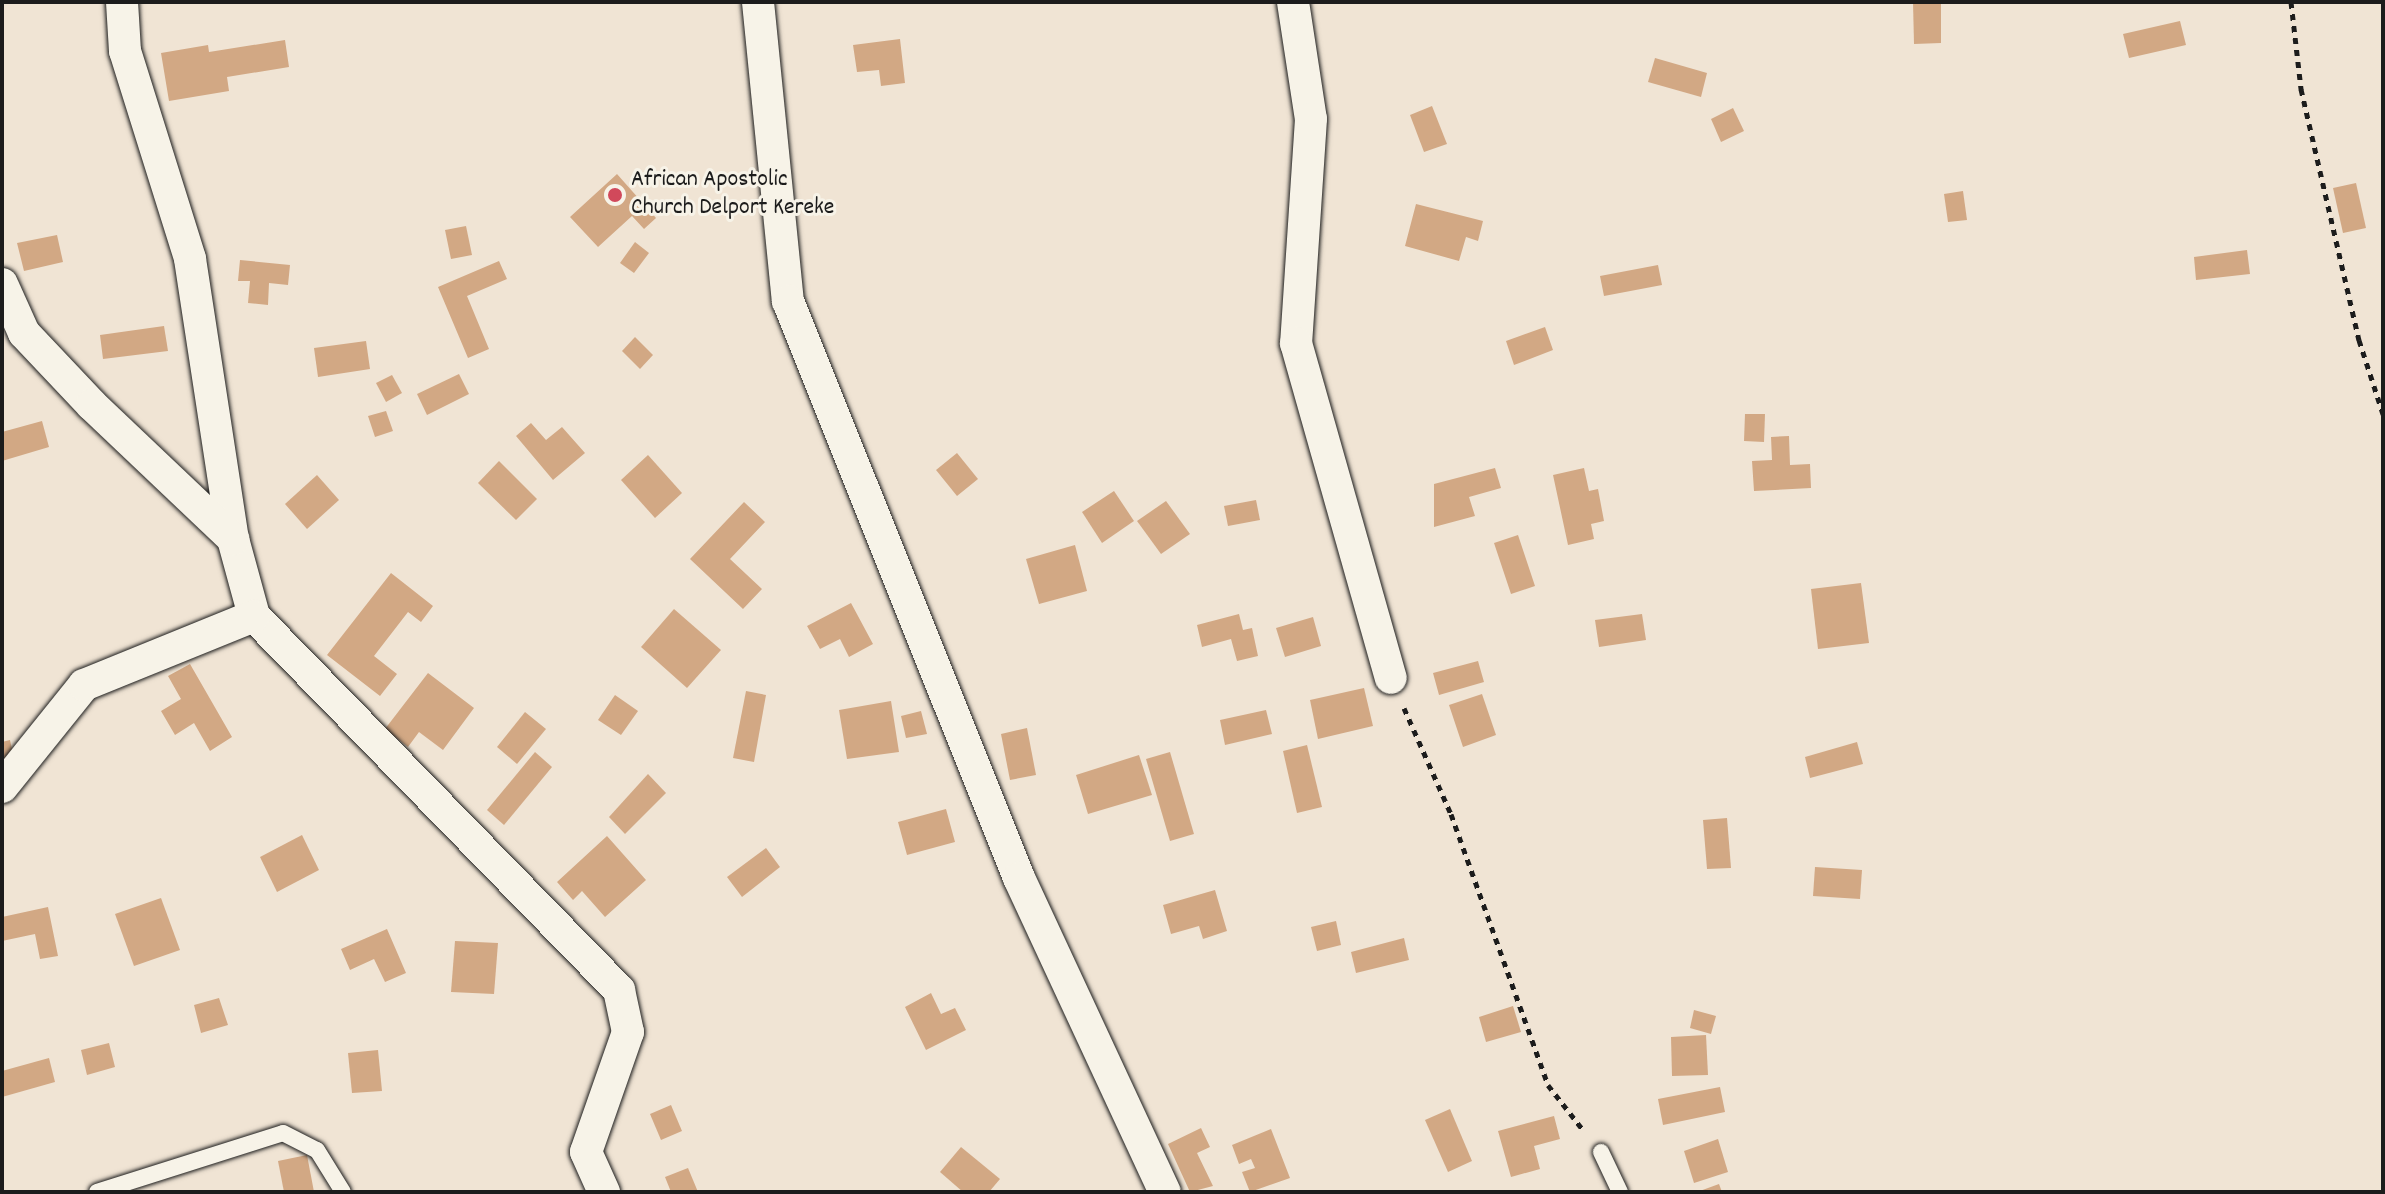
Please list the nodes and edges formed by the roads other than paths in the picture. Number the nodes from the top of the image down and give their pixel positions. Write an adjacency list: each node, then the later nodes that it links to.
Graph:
1 (122, 2): 5 (street)
2 (758, 2): 13 (street)
3 (1293, 2): 7 (street)
4 (2, 284): 5 (street)
5 (233, 539): 6 (street)
6 (254, 616): 8 (street); 12 (street)
7 (1391, 678)
8 (2, 787)
9 (1601, 1152): 14 (lane)
10 (97, 1192): 11 (lane)
11 (343, 1192)
12 (604, 1192)
13 (1165, 1192)
14 (1620, 1192)

